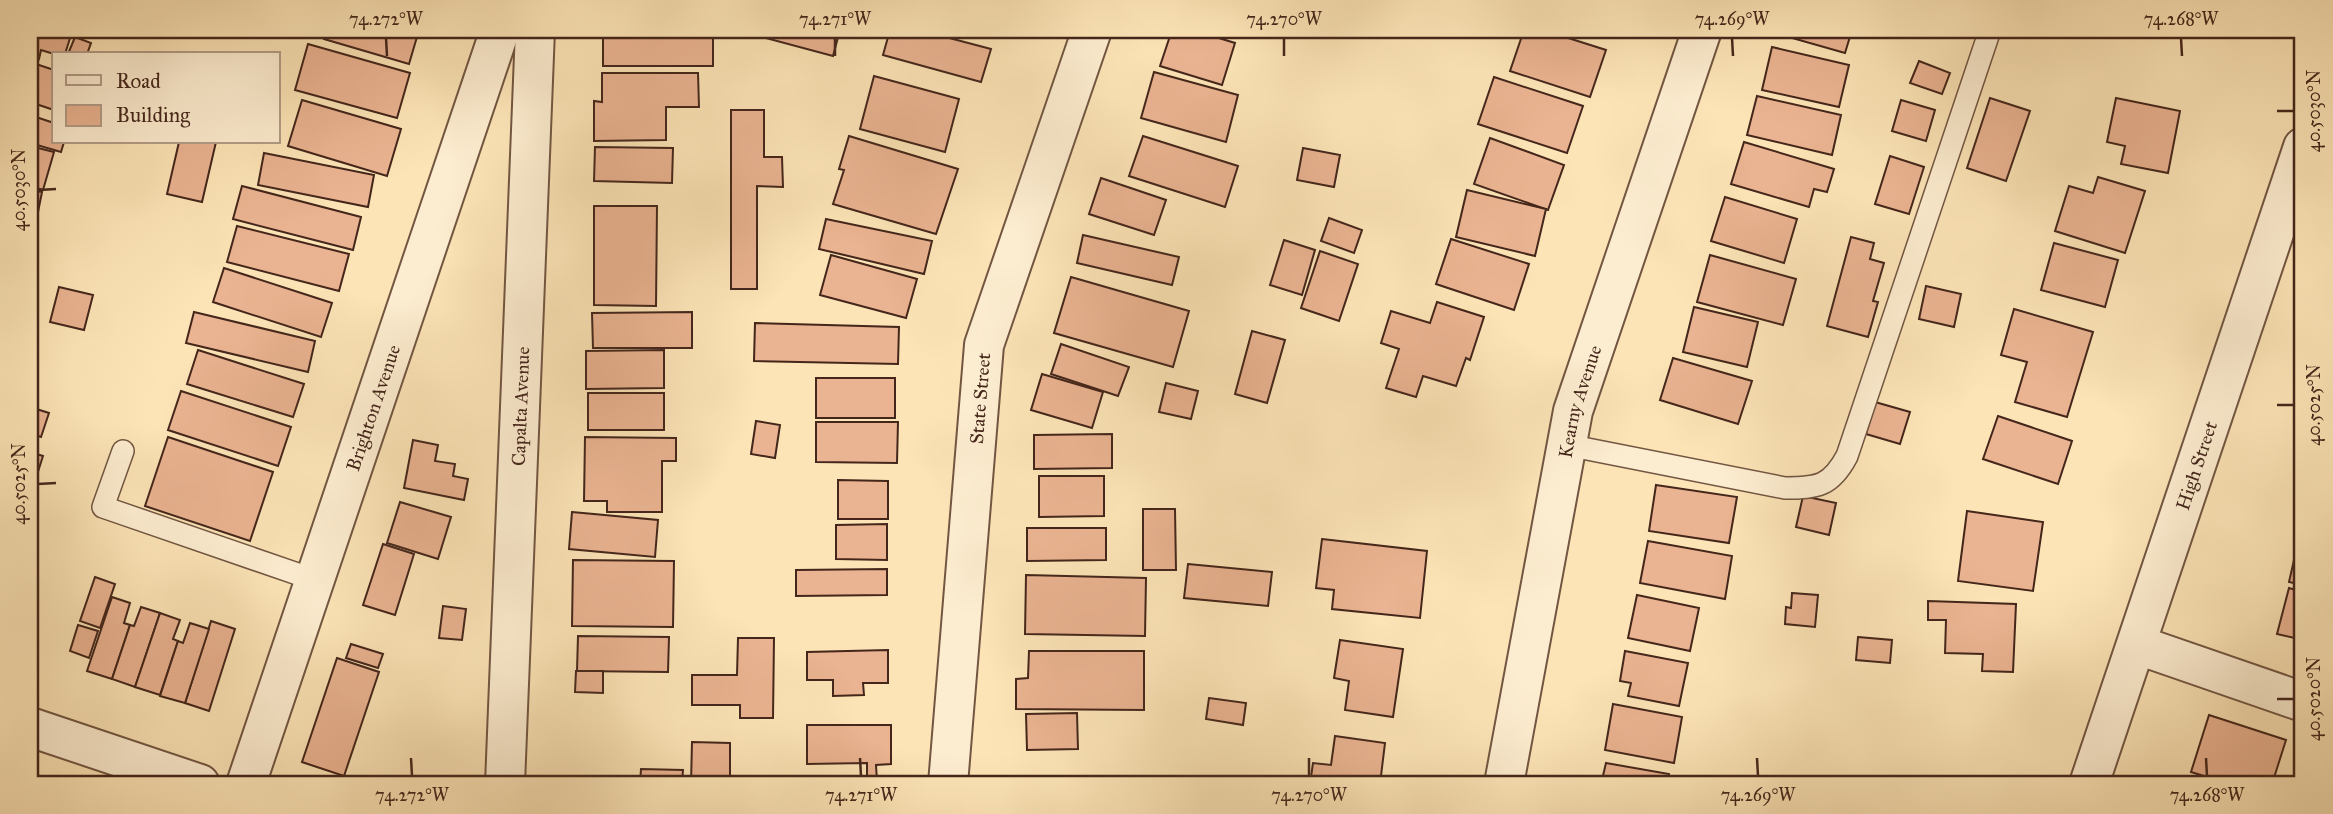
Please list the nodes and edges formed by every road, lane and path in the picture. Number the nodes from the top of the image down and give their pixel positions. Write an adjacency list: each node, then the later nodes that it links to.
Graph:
1 (500, 30): 9 (street, Brighton Avenue)
2 (535, 30): 15 (street, Capalta Avenue)
3 (1092, 30): 16 (street, State Street)
4 (1702, 30): 7 (street, Kearny Avenue)
5 (1990, 30): 7 (lane)
6 (2303, 147): 10 (street, High Street)
7 (1567, 445): 17 (street, Kearny Avenue)
8 (123, 451): 9 (lane)
9 (315, 580): 14 (street, Brighton Avenue)
10 (2138, 645): 11 (street); 18 (street, High Street)
11 (2303, 702)
12 (30, 727): 13 (street)
13 (200, 784)
14 (246, 784)
15 (505, 784)
16 (948, 784)
17 (1504, 784)
18 (2089, 784)

